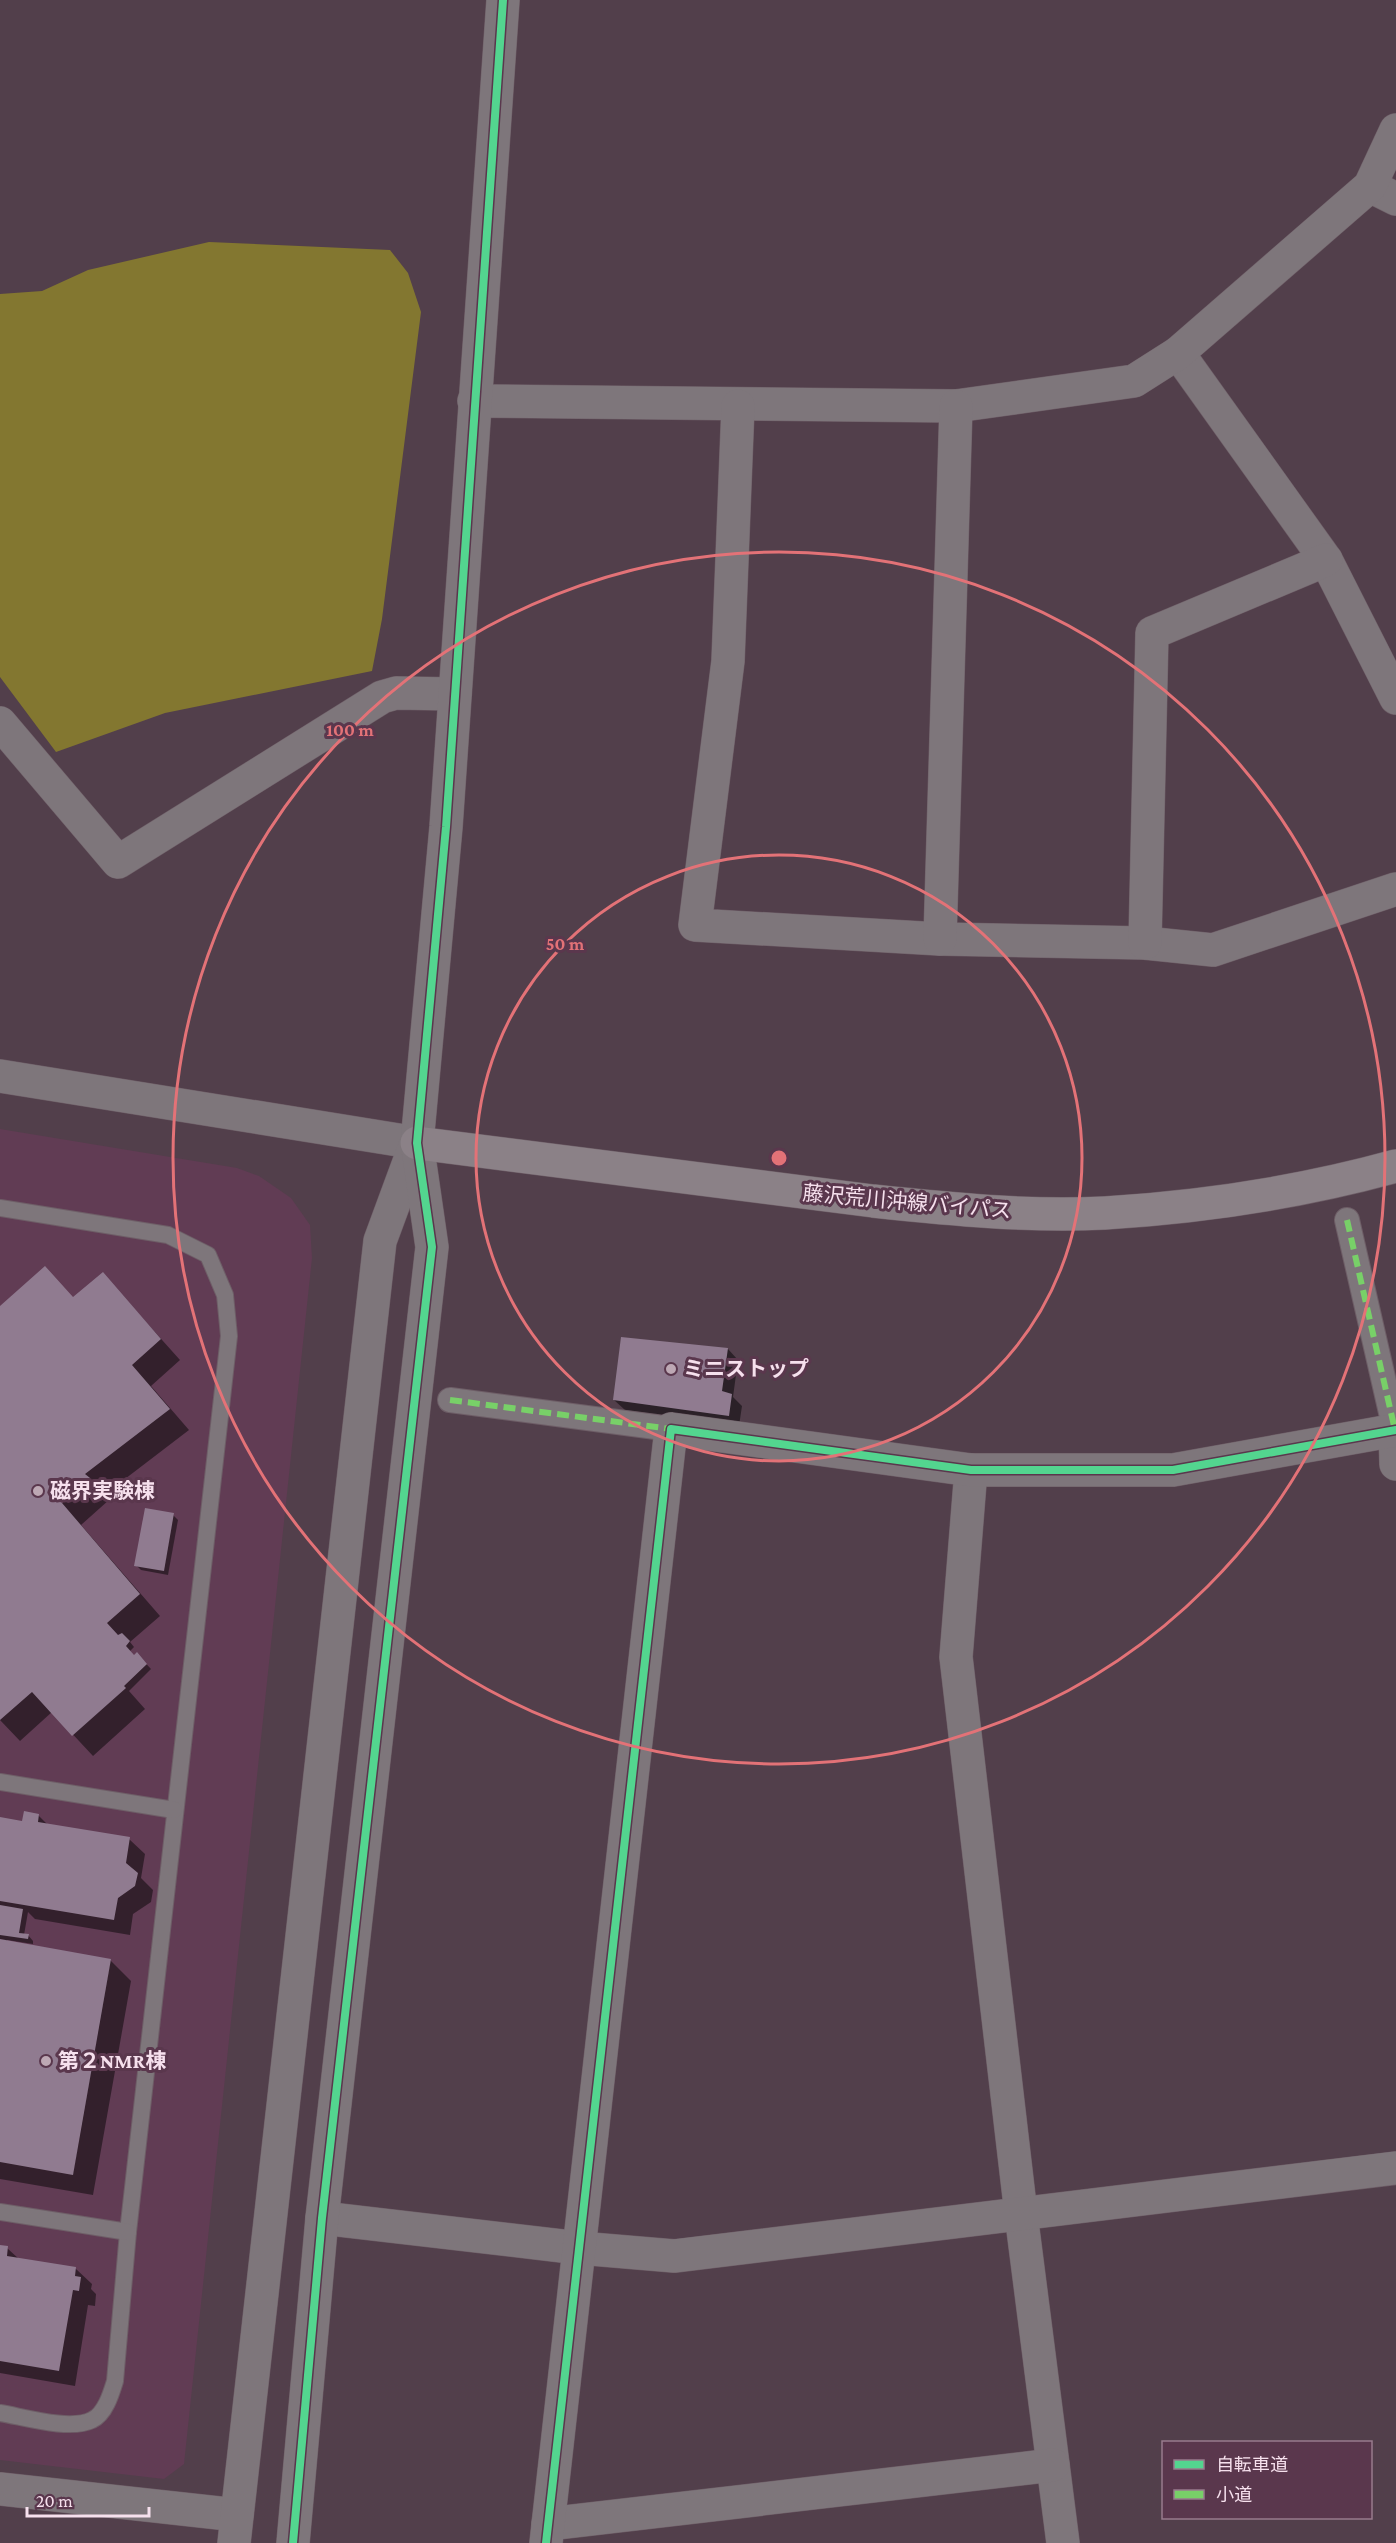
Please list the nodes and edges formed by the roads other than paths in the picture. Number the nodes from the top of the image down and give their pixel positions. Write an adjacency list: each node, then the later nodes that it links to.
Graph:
1 (503, 0): 5 (street)
2 (1396, 130): 3 (street)
3 (1383, 192): 4 (street)
4 (1178, 353): 7 (street); 8 (street)
5 (474, 401): 6 (street); 9 (street)
6 (738, 406): 7 (street); 13 (street)
7 (956, 406): 13 (street)
8 (1326, 560): 10 (street); 14 (street)
9 (455, 694): 11 (street); 16 (street)
10 (1396, 698)
11 (0, 723)
12 (1396, 889): 14 (street)
13 (940, 939): 14 (street)
14 (1145, 944)
15 (0, 1076): 16 (street)
16 (417, 1143): 17 (main road, 藤沢荒川沖線バイパス); 30 (street); 36 (street)
17 (1396, 1166)
18 (0, 1208): 26 (lane)
19 (1347, 1220): 22 (street)
20 (450, 1400): 21 (street)
21 (670, 1429): 24 (street); 32 (street)
22 (1395, 1430): 23 (street); 24 (street)
23 (1396, 1464)
24 (971, 1470): 29 (street)
25 (0, 1782): 26 (lane)
26 (174, 1810): 31 (lane)
27 (1396, 2168): 29 (street)
28 (0, 2212): 31 (lane)
29 (1021, 2214): 32 (street); 34 (street)
30 (322, 2218): 32 (street); 38 (street)
31 (128, 2232): 33 (lane)
32 (579, 2248): 37 (street)
33 (0, 2413)
34 (1053, 2465): 37 (street); 39 (street)
35 (0, 2489): 36 (street)
36 (236, 2529)
37 (547, 2534)
38 (293, 2543)
39 (1063, 2543)

